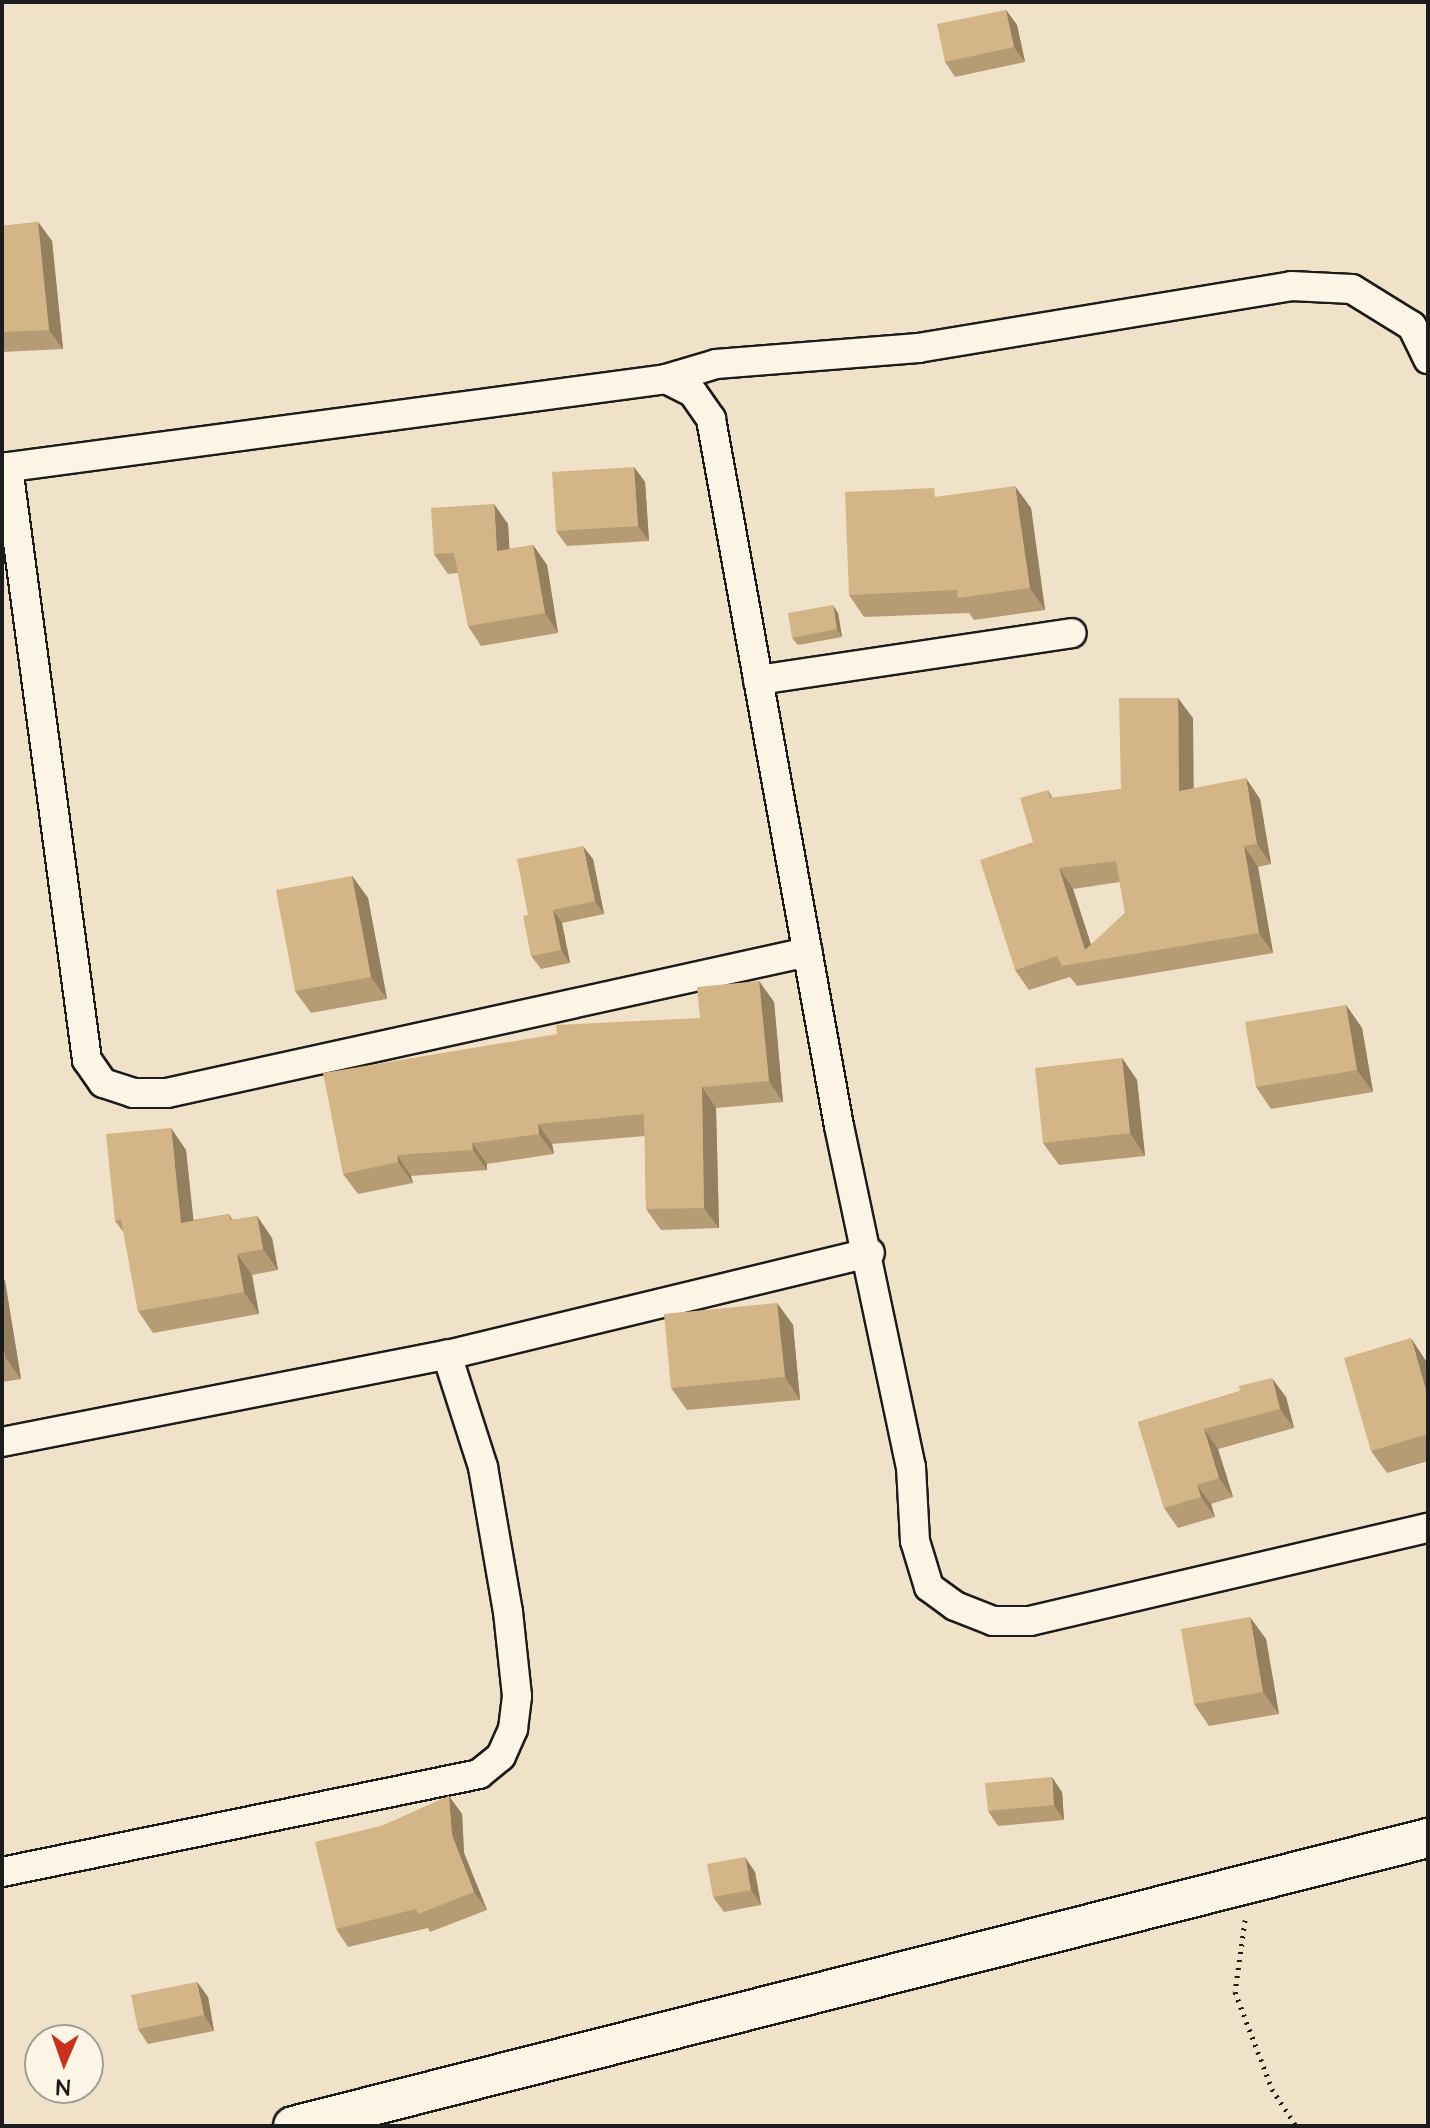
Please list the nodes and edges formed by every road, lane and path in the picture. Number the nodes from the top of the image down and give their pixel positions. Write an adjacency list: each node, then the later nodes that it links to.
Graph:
1 (1428, 359): 2 (street)
2 (666, 379): 3 (street); 5 (street)
3 (5, 468): 6 (street)
4 (1072, 633): 5 (street)
5 (758, 680): 6 (street)
6 (808, 952): 7 (street)
7 (870, 1253): 8 (street); 10 (street)
8 (447, 1355): 9 (street); 12 (street)
9 (2, 1442)
10 (1428, 1528)
11 (1428, 1838): 13 (main road)
12 (2, 1872)
13 (1250, 1884): 14 (main road); 15 (path)
14 (293, 2126)
15 (1296, 2126)

